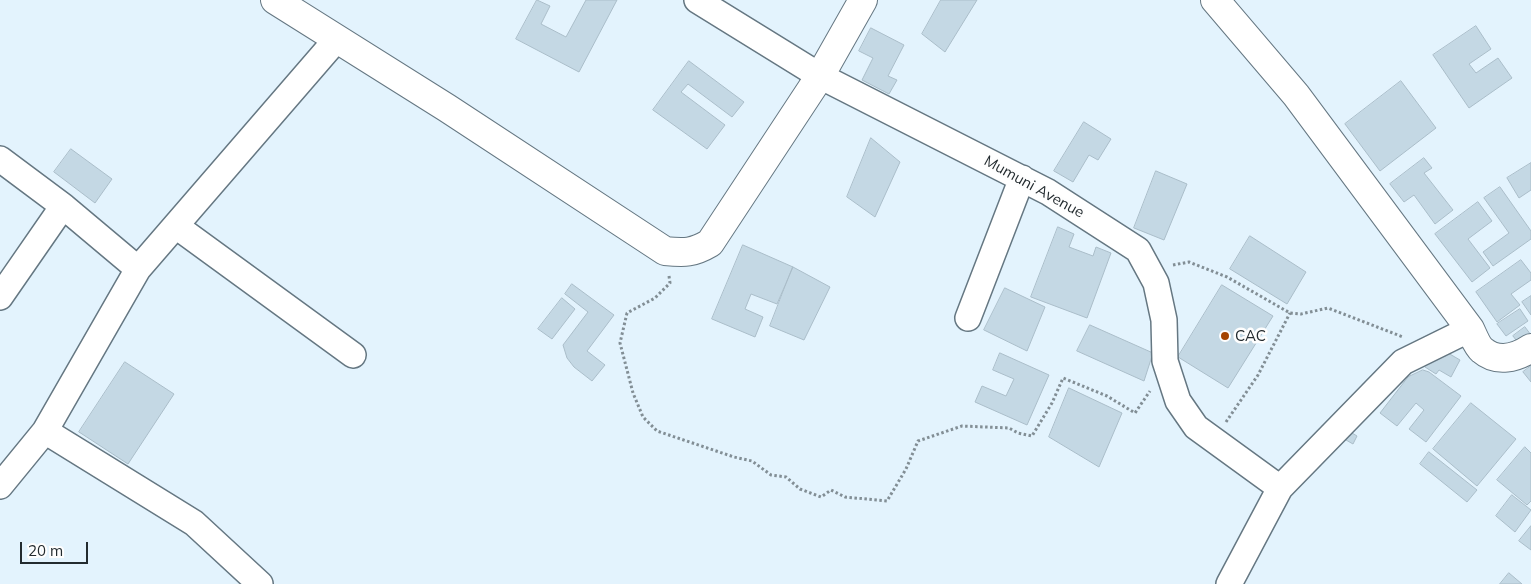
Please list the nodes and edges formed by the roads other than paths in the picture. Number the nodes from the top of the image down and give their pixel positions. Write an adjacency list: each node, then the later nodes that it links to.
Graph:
1 (275, 0): 5 (street)
2 (697, 0): 6 (street, Mumuni Avenue)
3 (863, 0): 6 (street)
4 (1215, 0): 14 (street)
5 (336, 40): 6 (street); 10 (street)
6 (820, 76): 8 (street, Mumuni Avenue)
7 (0, 158): 9 (street)
8 (1022, 178): 13 (street); 19 (street, Mumuni Avenue)
9 (63, 206): 11 (street); 12 (street)
10 (176, 226): 11 (street); 16 (street)
11 (138, 269): 17 (street)
12 (0, 297)
13 (968, 318)
14 (1470, 329): 15 (street); 19 (street)
15 (1531, 348)
16 (353, 355)
17 (45, 431): 18 (street); 20 (street)
18 (0, 486)
19 (1280, 488): 21 (street)
20 (260, 584)
21 (1229, 584)

